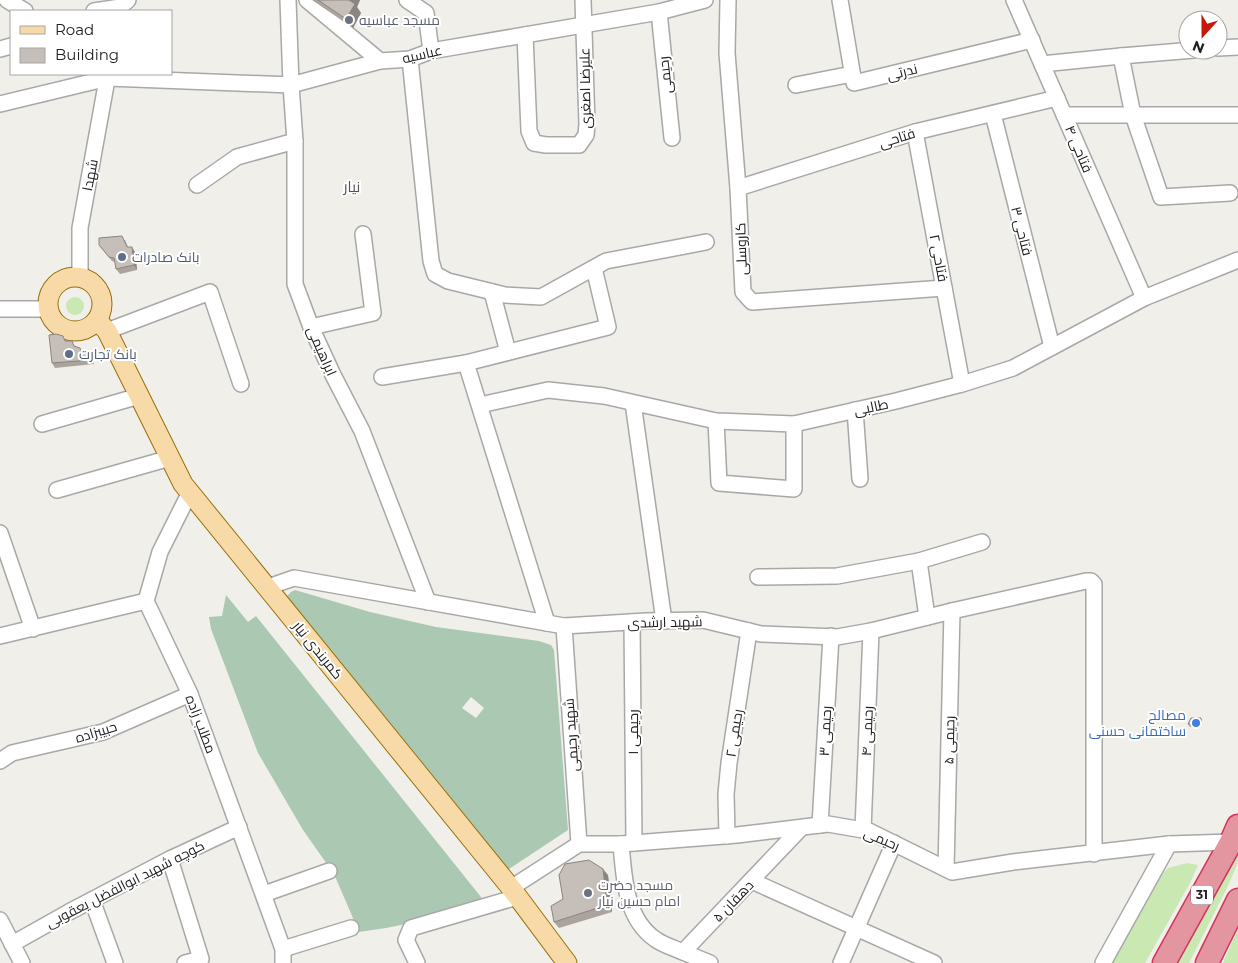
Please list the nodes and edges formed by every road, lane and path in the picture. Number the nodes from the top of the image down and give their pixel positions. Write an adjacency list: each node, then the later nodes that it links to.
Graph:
1 (7, 0): 11 (street)
2 (288, 0): 25 (street, ابراهیمی)
3 (307, 0): 21 (street)
4 (406, 0): 17 (street)
5 (583, 0): 14 (street)
6 (705, 0): 13 (street, عباسیه)
7 (728, 0): 37 (street, کاروسلی)
8 (840, 0): 23 (street)
9 (1014, 0): 16 (street, فتاحی ۴)
10 (122, 5): 12 (street)
11 (23, 10)
12 (99, 10)
13 (659, 12): 14 (street, عباسیه); 34 (street, رحیمی)
14 (583, 25): 15 (street, عباسیه); 15 (street, علیرضا اصغری)
15 (525, 35): 17 (street, عباسیه)
16 (1032, 40): 22 (street, فتاحی ۴); 23 (street, ندرتی)
17 (431, 51): 20 (street, عباسیه)
18 (1178, 51): 19 (street)
19 (1121, 56): 22 (street); 31 (street)
20 (410, 58): 21 (street, عباسیه); 45 (street)
21 (380, 61): 25 (street, عباسیه)
22 (1042, 64): 27 (street, فتاحی ۴)
23 (852, 74): 26 (street)
24 (108, 76): 25 (street, عباسیه); 28 (street, عباسیه); 43 (street, شهدا)
25 (291, 85): 35 (street, ابراهیمی)
26 (796, 85)
27 (1057, 98): 29 (street, فتاحی); 30 (street, فتاحی ۴)
28 (0, 104)
29 (993, 114): 33 (street, فتاحی); 51 (street, فتاحی ۳)
30 (1064, 115): 31 (street); 46 (street, فتاحی ۴)
31 (1133, 115): 32 (street); 38 (street)
32 (1238, 115)
33 (915, 132): 37 (street, فتاحی); 44 (street, فتاحی ۲)
34 (672, 138)
35 (294, 140): 36 (street); 50 (street, ابراهیمی)
36 (197, 185)
37 (738, 188): 44 (street, کاروسلی)
38 (1230, 192)
39 (363, 234): 50 (street)
40 (706, 242): 42 (street)
41 (1238, 260): 46 (street, طالبی)
42 (594, 268): 45 (street); 52 (street)
43 (80, 277): 47 (main road); 49 (main road)
44 (944, 288): 56 (street, فتاحی ۲)
45 (492, 292): 52 (street)
46 (1144, 298): 51 (street, طالبی)
47 (48, 309): 48 (street); 49 (main road)
48 (0, 310)
49 (102, 325): 55 (street); 57 (main road, کمربندی نیار)
50 (311, 328): 74 (street, ابراهیمی)
51 (1052, 347): 56 (street, طالبی)
52 (508, 352): 53 (street)
53 (466, 363): 54 (street); 59 (street)
54 (382, 377)
55 (241, 384)
56 (962, 384): 60 (street, طالبی)
57 (139, 396): 62 (street); 64 (main road, کمربندی نیار)
58 (633, 403): 59 (street, طالبی); 61 (street, طالبی); 77 (street)
59 (480, 405): 79 (street)
60 (855, 410): 63 (street, طالبی); 65 (street)
61 (716, 421): 63 (street, طالبی); 63 (street)
62 (42, 424)
63 (794, 424)
64 (170, 458): 66 (street); 67 (main road, کمربندی نیار)
65 (860, 479)
66 (57, 490)
67 (190, 492): 72 (main road, کمربندی نیار); 73 (street)
68 (0, 533): 81 (street)
69 (982, 542): 70 (street)
70 (919, 561): 71 (street); 76 (street)
71 (758, 577)
72 (268, 587): 74 (street, شهید ارشدی); 103 (main road, کمربندی نیار)
73 (146, 601): 81 (street); 86 (street, مطلب زاده)
74 (428, 602): 79 (street, شهید ارشدی)
75 (952, 611): 76 (street, شهید ارشدی); 98 (street, شهید ارشدی); 100 (street, رحیمی ۵)
76 (927, 617): 83 (street, شهید ارشدی)
77 (664, 621): 78 (street, شهید ارشدی); 82 (street, شهید ارشدی)
78 (632, 622): 80 (street, شهید ارشدی); 94 (street, رحیمی ۱)
79 (547, 623): 80 (street, شهید ارشدی)
80 (564, 626): 96 (street, شهید رحیمی)
81 (33, 628): 84 (street)
82 (749, 631): 85 (street, شهید ارشدی); 93 (street, رحیمی ۲)
83 (871, 631): 85 (street, شهید ارشدی); 91 (street, رحیمی ۴)
84 (0, 636)
85 (830, 636): 88 (street, رحیمی ۳)
86 (190, 694): 87 (street, حبیبزاده); 89 (street, مطلب زاده)
87 (0, 760)
88 (820, 825): 90 (street, رحیمی); 91 (street, رحیمی)
89 (239, 827): 99 (street, کوچه شهید ابوالفضل یعقوبی); 104 (street, مطلب زاده)
90 (801, 828): 93 (street, رحیمی); 102 (street, دهقان ۵)
91 (863, 830): 95 (street, رحیمی)
92 (1234, 834): 97 (street, رحیمی); 122 (highway, 31)
93 (727, 836): 94 (street, رحیمی)
94 (627, 843): 96 (street, رحیمی); 111 (street, رحیمی ۱)
95 (894, 843): 100 (street, رحیمی); 109 (street)
96 (579, 844): 103 (street)
97 (1169, 844): 98 (street, رحیمی); 121 (street)
98 (1094, 854): 100 (street, رحیمی)
99 (170, 859): 105 (street, کوچه شهید ابوالفضل یعقوبی); 115 (street)
100 (946, 869)
101 (329, 872): 104 (street)
102 (752, 881): 109 (street); 111 (street, دهقان ۵)
103 (514, 892): 116 (street); 117 (main road, کمربندی نیار)
104 (264, 894): 112 (street, مطلب زاده)
105 (92, 900): 110 (street, کوچه شهید ابوالفضل یعقوبی); 114 (street)
106 (1238, 900): 123 (highway, 31)
107 (0, 920): 110 (street)
108 (351, 928): 112 (street)
109 (856, 928): 119 (street); 120 (street)
110 (12, 944): 113 (street)
111 (683, 952): 118 (street)
112 (283, 956)
113 (22, 963)
114 (115, 963)
115 (185, 963)
116 (417, 963)
117 (567, 963)
118 (710, 963)
119 (841, 963)
120 (934, 963)
121 (1103, 963)
122 (1164, 963)
123 (1207, 963)

